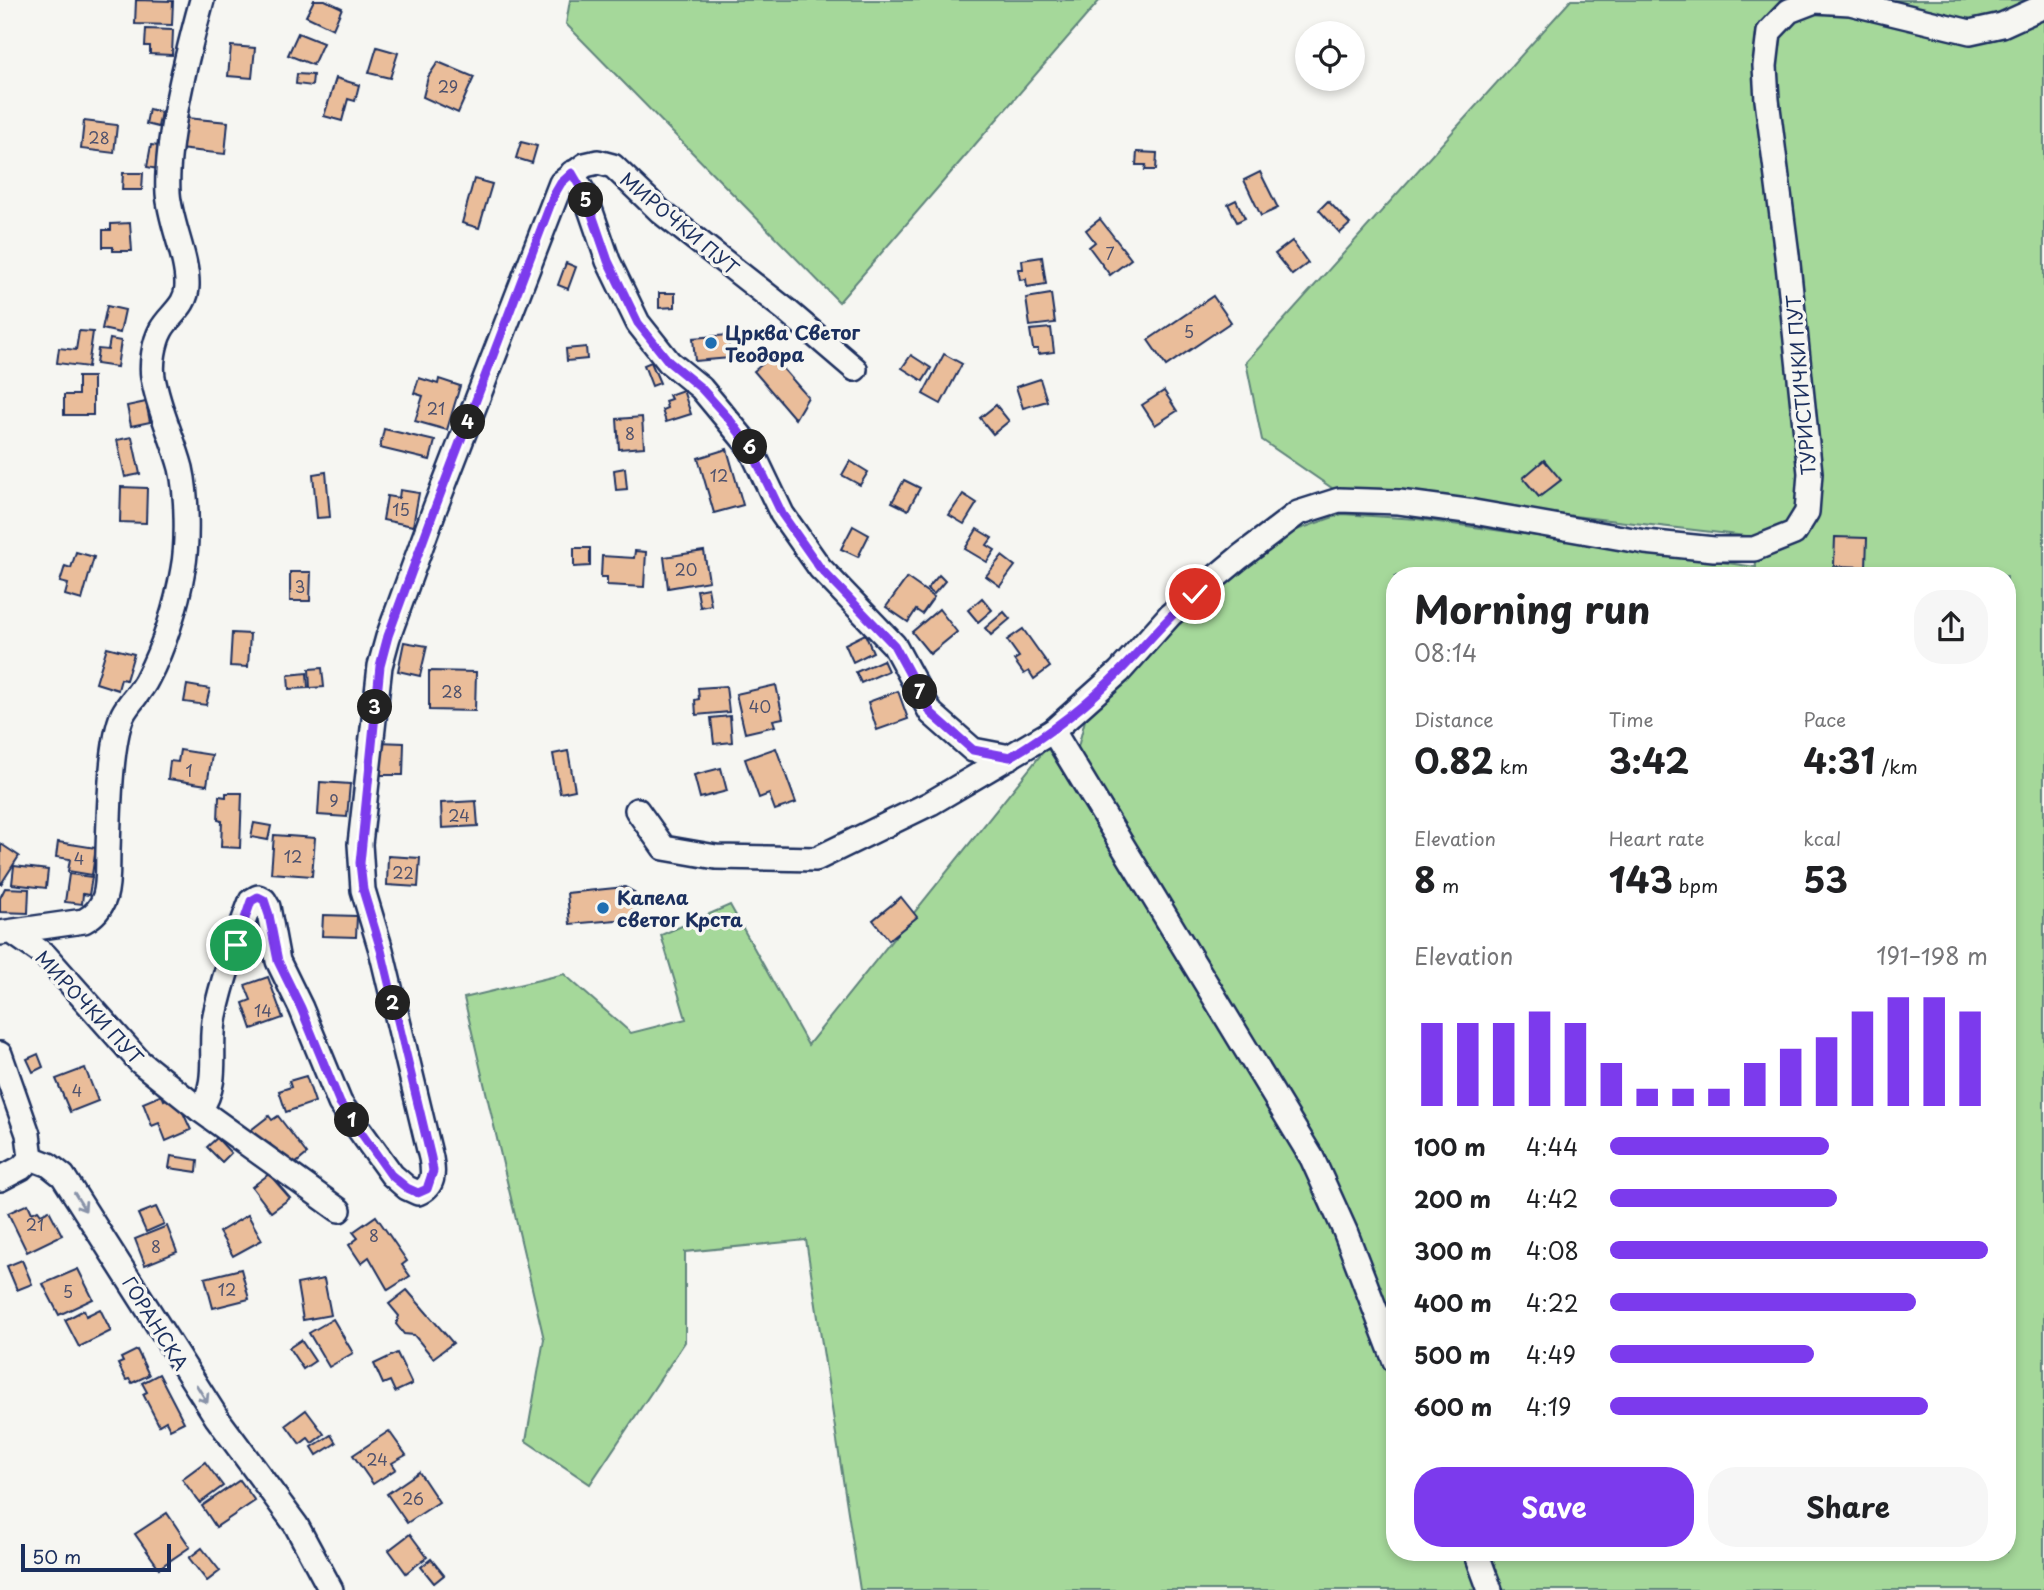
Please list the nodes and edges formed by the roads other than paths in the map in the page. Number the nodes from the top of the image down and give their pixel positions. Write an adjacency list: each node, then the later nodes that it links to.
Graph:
1 (202, 0): 8 (street)
2 (2044, 6): 5 (street, ТУРИСТИЧКИ ПУТ)
3 (572, 173): 4 (street, МИРОЧКИ ПУТ); 6 (street); 10 (street)
4 (855, 369)
5 (1053, 731): 6 (street, ТУРИСТИЧКИ ПУТ); 14 (street)
6 (1010, 757): 7 (street, ТУРИСТИЧКИ ПУТ)
7 (637, 810)
8 (6, 933): 10 (street, МИРОЧКИ ПУТ)
9 (0, 1054): 11 (street)
10 (200, 1110): 13 (street, МИРОЧКИ ПУТ)
11 (31, 1158): 12 (street); 16 (street, ГОРАНСКА, one-way to 16)
12 (0, 1179)
13 (339, 1210)
14 (1386, 1338)
15 (1479, 1561): 17 (street)
16 (331, 1590)
17 (1490, 1590)

